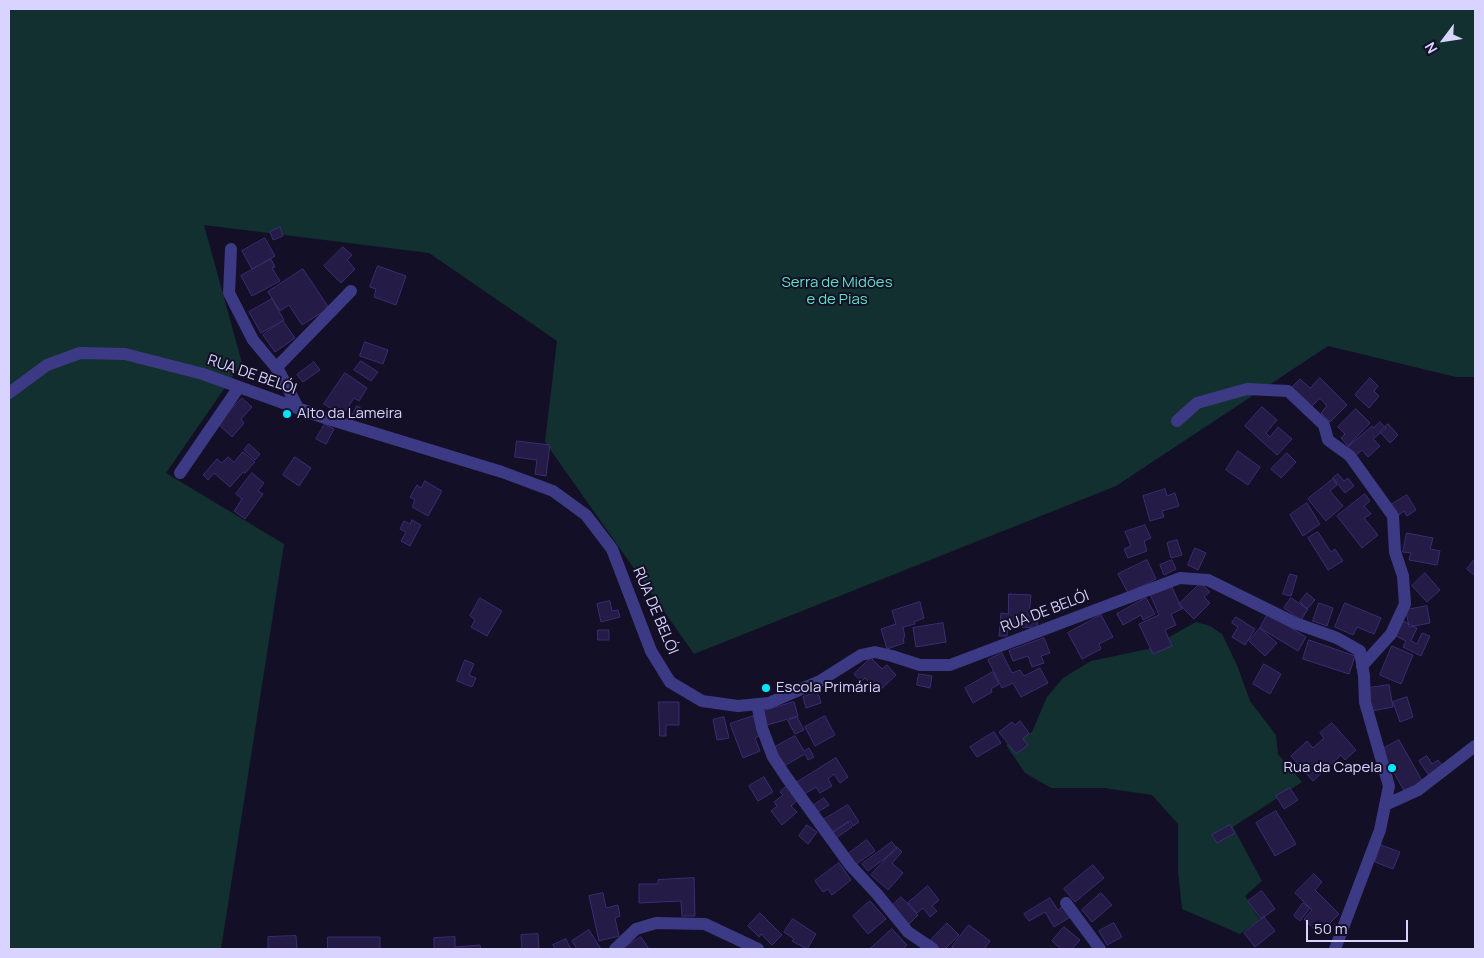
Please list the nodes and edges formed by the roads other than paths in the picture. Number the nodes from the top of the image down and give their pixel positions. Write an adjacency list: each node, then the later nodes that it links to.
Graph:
1 (231, 249): 3 (street)
2 (351, 291): 3 (street)
3 (276, 368): 6 (street)
4 (239, 387): 5 (street, RUA DE BELÓI); 6 (street, RUA DE BELÓI); 8 (street)
5 (9, 393)
6 (298, 408): 10 (street, RUA DE BELÓI)
7 (1177, 421): 9 (street)
8 (180, 473)
9 (1362, 666): 10 (street, RUA DE BELÓI); 12 (street, RUA DE BELÓI)
10 (757, 704): 16 (street)
11 (1475, 746): 12 (street)
12 (1385, 805): 18 (street, RUA DE BELÓI)
13 (1066, 903): 17 (street)
14 (615, 949): 15 (street)
15 (758, 949)
16 (933, 949)
17 (1100, 949)
18 (1335, 949)

